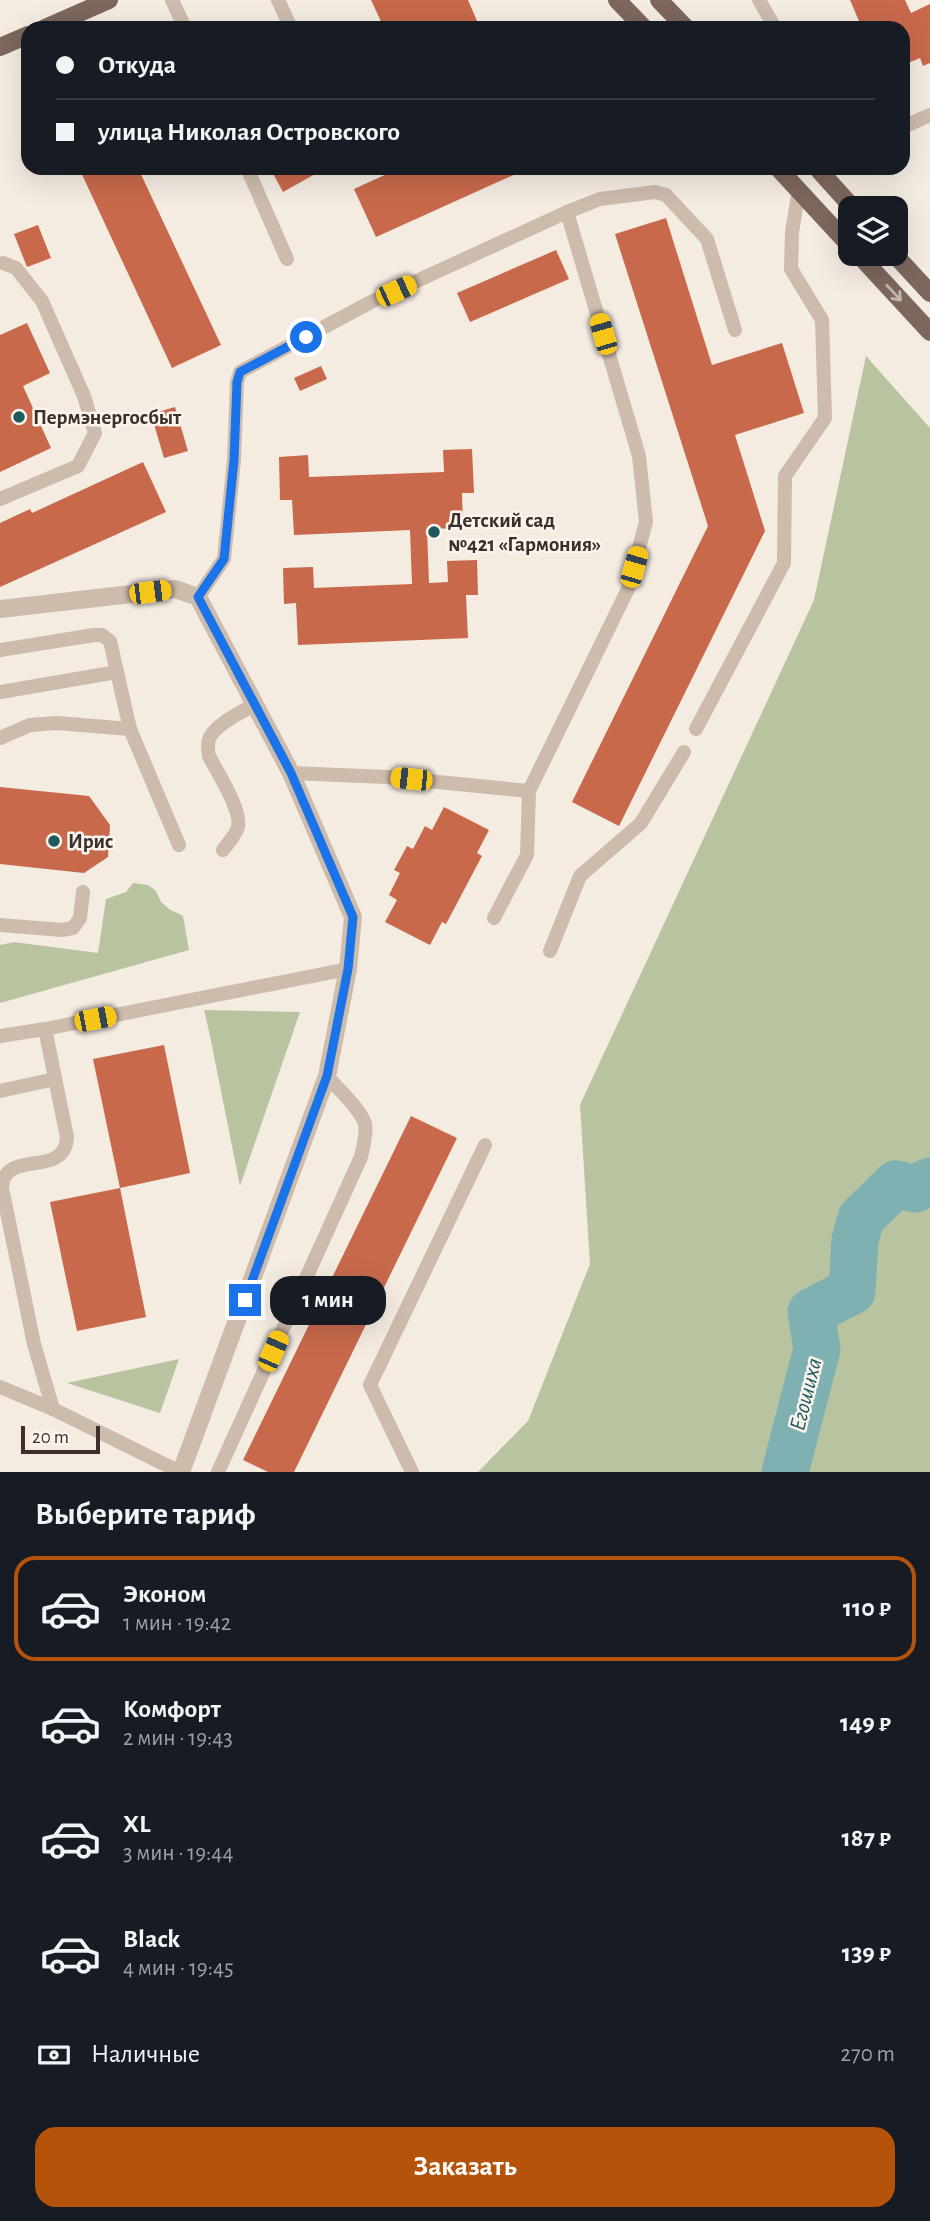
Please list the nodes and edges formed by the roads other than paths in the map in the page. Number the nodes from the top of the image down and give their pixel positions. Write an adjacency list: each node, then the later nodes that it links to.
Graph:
1 (109, 0): 7 (main road)
2 (172, 0): 8 (lane)
3 (278, 0): 9 (lane)
4 (617, 0): 10 (main road)
5 (659, 0): 11 (main road)
6 (759, 0): 12 (lane)
7 (61, 21)
8 (182, 21)
9 (288, 21)
10 (637, 21)
11 (679, 21)
12 (771, 21)
13 (21, 38): 14 (main road)
14 (0, 47)
15 (930, 115): 16 (lane)
16 (910, 124)
17 (250, 175): 25 (lane)
18 (785, 175): 20 (main road)
19 (823, 175): 21 (main road)
20 (799, 190): 23 (main road); 39 (lane)
21 (842, 196)
22 (567, 212): 29 (lane); 32 (lane); 43 (lane)
23 (838, 233)
24 (1, 259): 31 (lane)
25 (287, 259)
26 (869, 266): 30 (main road, one-way to 30)
27 (905, 266): 28 (main road)
28 (930, 293)
29 (734, 330)
30 (930, 332)
31 (0, 499)
32 (198, 597): 33 (street); 37 (street)
33 (0, 609)
34 (0, 650): 35 (lane)
35 (117, 672): 36 (lane); 38 (lane)
36 (0, 692)
37 (254, 705): 42 (street); 45 (lane)
38 (130, 729): 40 (lane); 44 (lane)
39 (696, 729)
40 (0, 738)
41 (684, 752): 49 (lane)
42 (291, 773): 43 (lane); 50 (street)
43 (529, 791): 47 (lane)
44 (179, 845)
45 (223, 850)
46 (83, 892): 48 (lane)
47 (494, 918)
48 (0, 925)
49 (550, 951)
50 (348, 969): 51 (lane); 53 (street)
51 (45, 1029): 52 (lane); 54 (lane)
52 (0, 1036)
53 (327, 1076): 59 (street); 60 (lane)
54 (55, 1079): 55 (lane); 58 (lane)
55 (0, 1091)
56 (485, 1144): 61 (lane)
57 (0, 1387): 58 (lane)
58 (53, 1409): 59 (lane)
59 (180, 1472)
60 (218, 1472)
61 (412, 1472)

